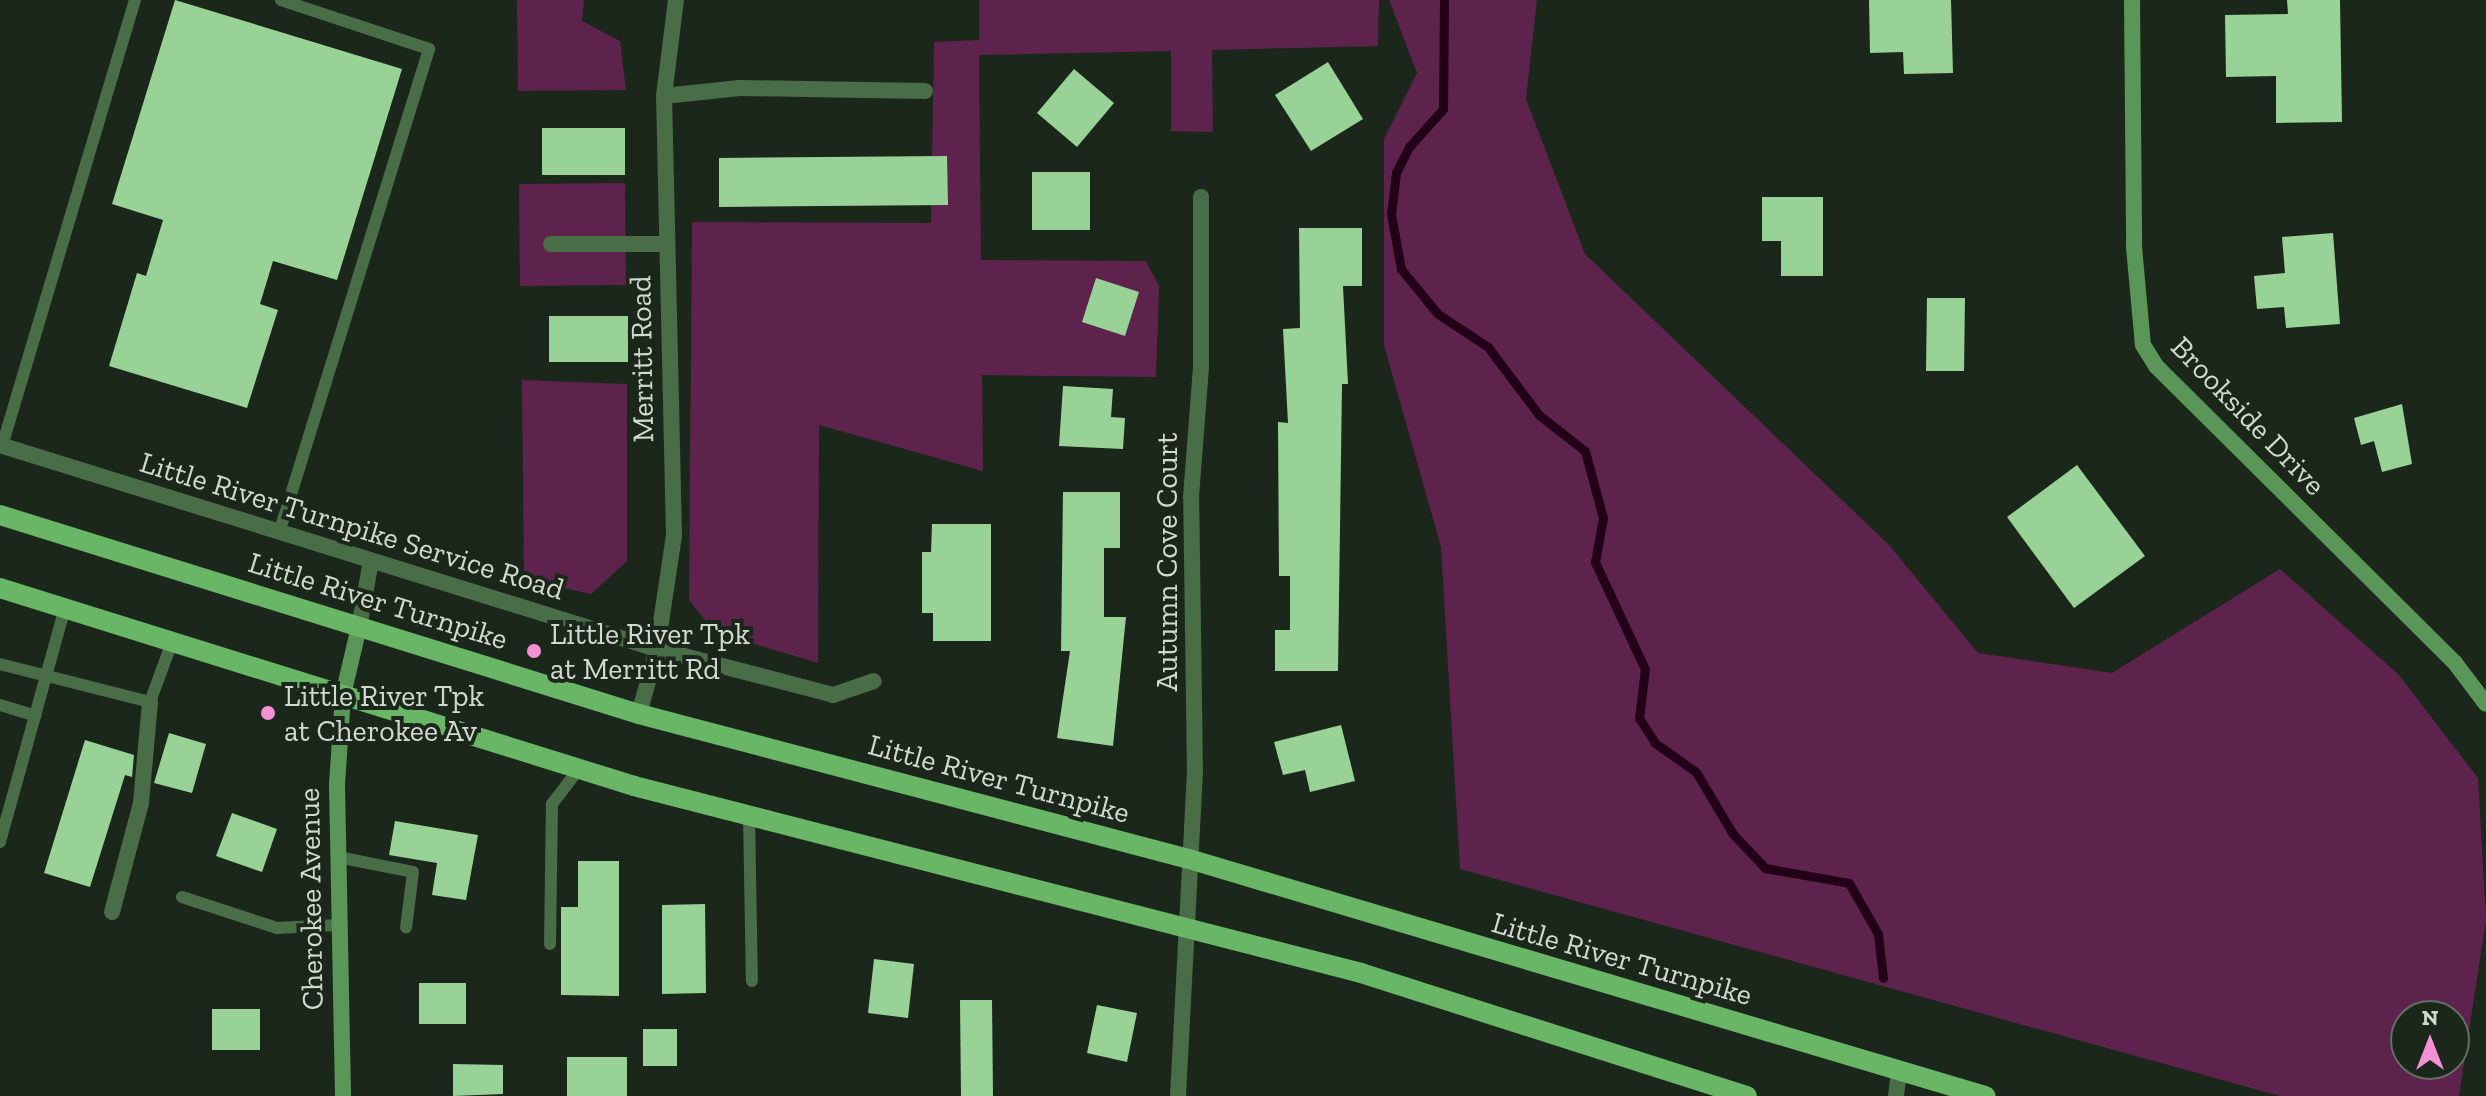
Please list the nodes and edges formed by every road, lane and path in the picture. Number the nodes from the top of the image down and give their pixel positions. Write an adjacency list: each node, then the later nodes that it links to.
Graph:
1 (135, 0): 10 (lane)
2 (281, 0): 12 (lane)
3 (676, 0): 6 (street, Merritt Road)
4 (2132, 0): 24 (street, Brookside Drive)
5 (925, 91): 6 (street)
6 (664, 96): 9 (street, Merritt Road)
7 (1201, 197): 32 (street, Autumn Cove Court)
8 (551, 244): 9 (street)
9 (667, 244): 18 (street, Merritt Road)
10 (1, 445): 12 (street, Little River Turnpike Service Road)
11 (0, 515): 16 (main road, Little River Turnpike)
12 (279, 533): 13 (street, Little River Turnpike Service Road)
13 (371, 561): 16 (street, Cherokee Avenue); 18 (street, Little River Turnpike Service Road)
14 (0, 588): 15 (main road)
15 (65, 608): 17 (main road); 20 (lane)
16 (359, 627): 22 (street, Cherokee Avenue); 26 (main road, Little River Turnpike)
17 (172, 642): 22 (main road); 23 (lane)
18 (657, 649): 21 (street, Little River Turnpike Service Road); 26 (street, Merritt Road)
19 (0, 664): 20 (lane)
20 (45, 677): 23 (lane); 27 (lane)
21 (874, 681)
22 (343, 695): 28 (main road); 31 (street, Cherokee Avenue)
23 (150, 702): 34 (street)
24 (2486, 704)
25 (0, 705): 27 (lane)
26 (639, 714): 32 (main road, Little River Turnpike)
27 (35, 716): 30 (lane)
28 (579, 769): 29 (main road); 38 (lane)
29 (749, 815): 36 (main road); 39 (lane)
30 (0, 842)
31 (338, 857): 35 (street, Cherokee Avenue); 37 (lane)
32 (1189, 859): 36 (street, Autumn Cove Court); 40 (main road, Little River Turnpike)
33 (182, 897): 35 (lane)
34 (112, 912)
35 (338, 925): 42 (street, Cherokee Avenue)
36 (1185, 927): 43 (street, Autumn Cove Court); 44 (main road)
37 (406, 928)
38 (550, 944)
39 (752, 981)
40 (1899, 1071): 41 (main road, Little River Turnpike); 45 (street)
41 (1933, 1089): 46 (main road, Little River Turnpike)
42 (343, 1096)
43 (1178, 1096)
44 (1747, 1096)
45 (1896, 1096)
46 (1985, 1096)

